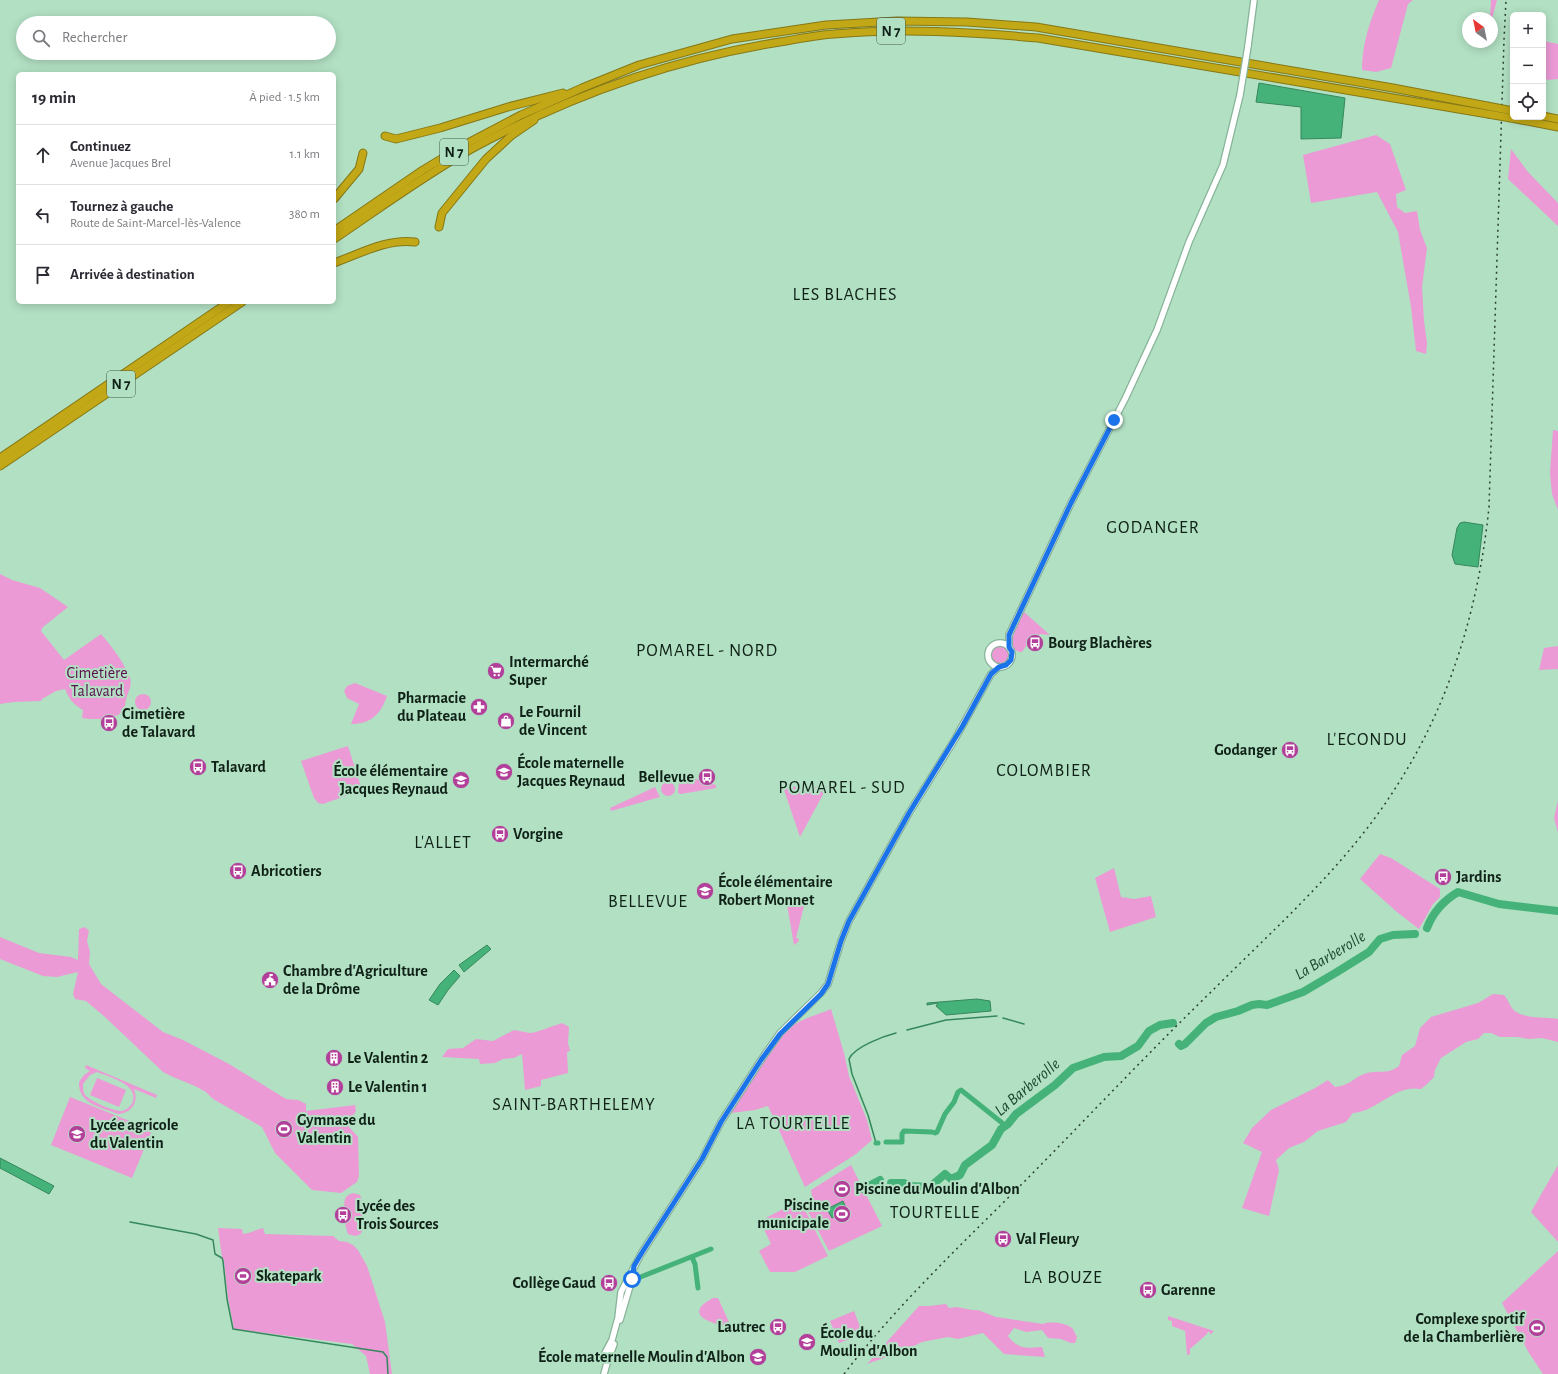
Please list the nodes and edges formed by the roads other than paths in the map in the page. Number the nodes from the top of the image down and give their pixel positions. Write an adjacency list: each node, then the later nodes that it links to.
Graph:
1 (1254, 0): 22 (main road, bridge)
2 (582, 88): 4 (highway, N 7); 10 (highway); 14 (highway, N 7)
3 (554, 108): 4 (highway, N 7); 13 (highway); 15 (highway, N 7)
4 (1488, 110): 5 (highway, N 7, bridge)
5 (1510, 114)
6 (1546, 116): 7 (highway)
7 (1558, 118)
8 (1535, 120): 9 (highway, N 7)
9 (1558, 126)
10 (385, 136)
11 (363, 153): 12 (highway)
12 (336, 197)
13 (439, 227)
14 (336, 230)
15 (336, 238)
16 (415, 242): 17 (highway)
17 (336, 262)
18 (226, 304): 20 (highway, N 7)
19 (239, 304): 21 (highway, N 7)
20 (0, 458)
21 (0, 466)
22 (1009, 635): 23 (main road); 24 (main road)
23 (1000, 642): 24 (main road); 25 (main road)
24 (1009, 647): 26 (main road)
25 (991, 663): 26 (main road); 27 (main road)
26 (999, 667): 27 (main road)
27 (991, 674): 28 (main road)
28 (625, 1290): 29 (main road); 29 (main road)
29 (606, 1363): 30 (main road)
30 (604, 1374)

